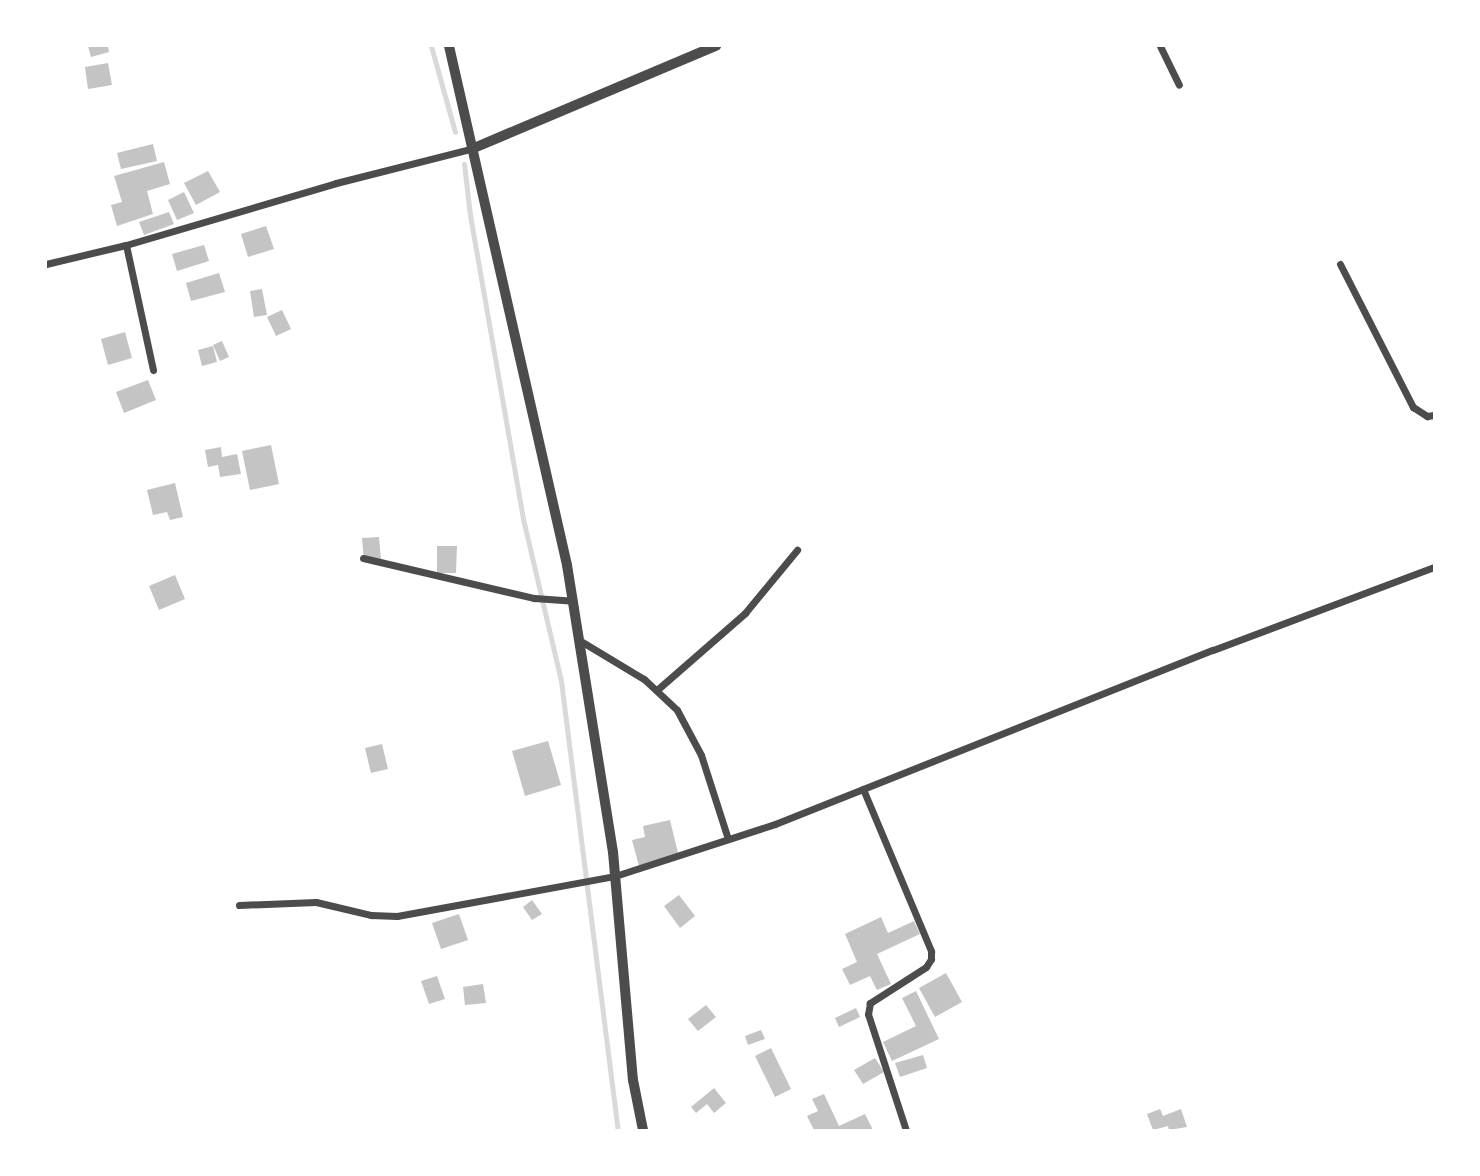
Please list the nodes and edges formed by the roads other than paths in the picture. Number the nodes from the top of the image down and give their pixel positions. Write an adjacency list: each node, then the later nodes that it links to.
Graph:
1 (449, 46): 6 (street)
2 (716, 46): 4 (street)
3 (1160, 46): 5 (street)
4 (696, 50): 6 (street)
5 (1180, 85)
6 (474, 148): 7 (street); 15 (street)
7 (126, 246): 8 (street); 10 (street)
8 (46, 264)
9 (1339, 264): 11 (street)
10 (153, 370)
11 (1434, 415)
12 (797, 550): 17 (street)
13 (363, 558): 15 (street)
14 (1434, 567): 18 (street)
15 (568, 601): 16 (street)
16 (579, 640): 17 (street); 20 (street)
17 (658, 689): 19 (street)
18 (863, 789): 19 (street); 23 (street)
19 (728, 839): 20 (street)
20 (615, 876): 21 (street); 22 (street)
21 (239, 905)
22 (643, 1130)
23 (906, 1130)

